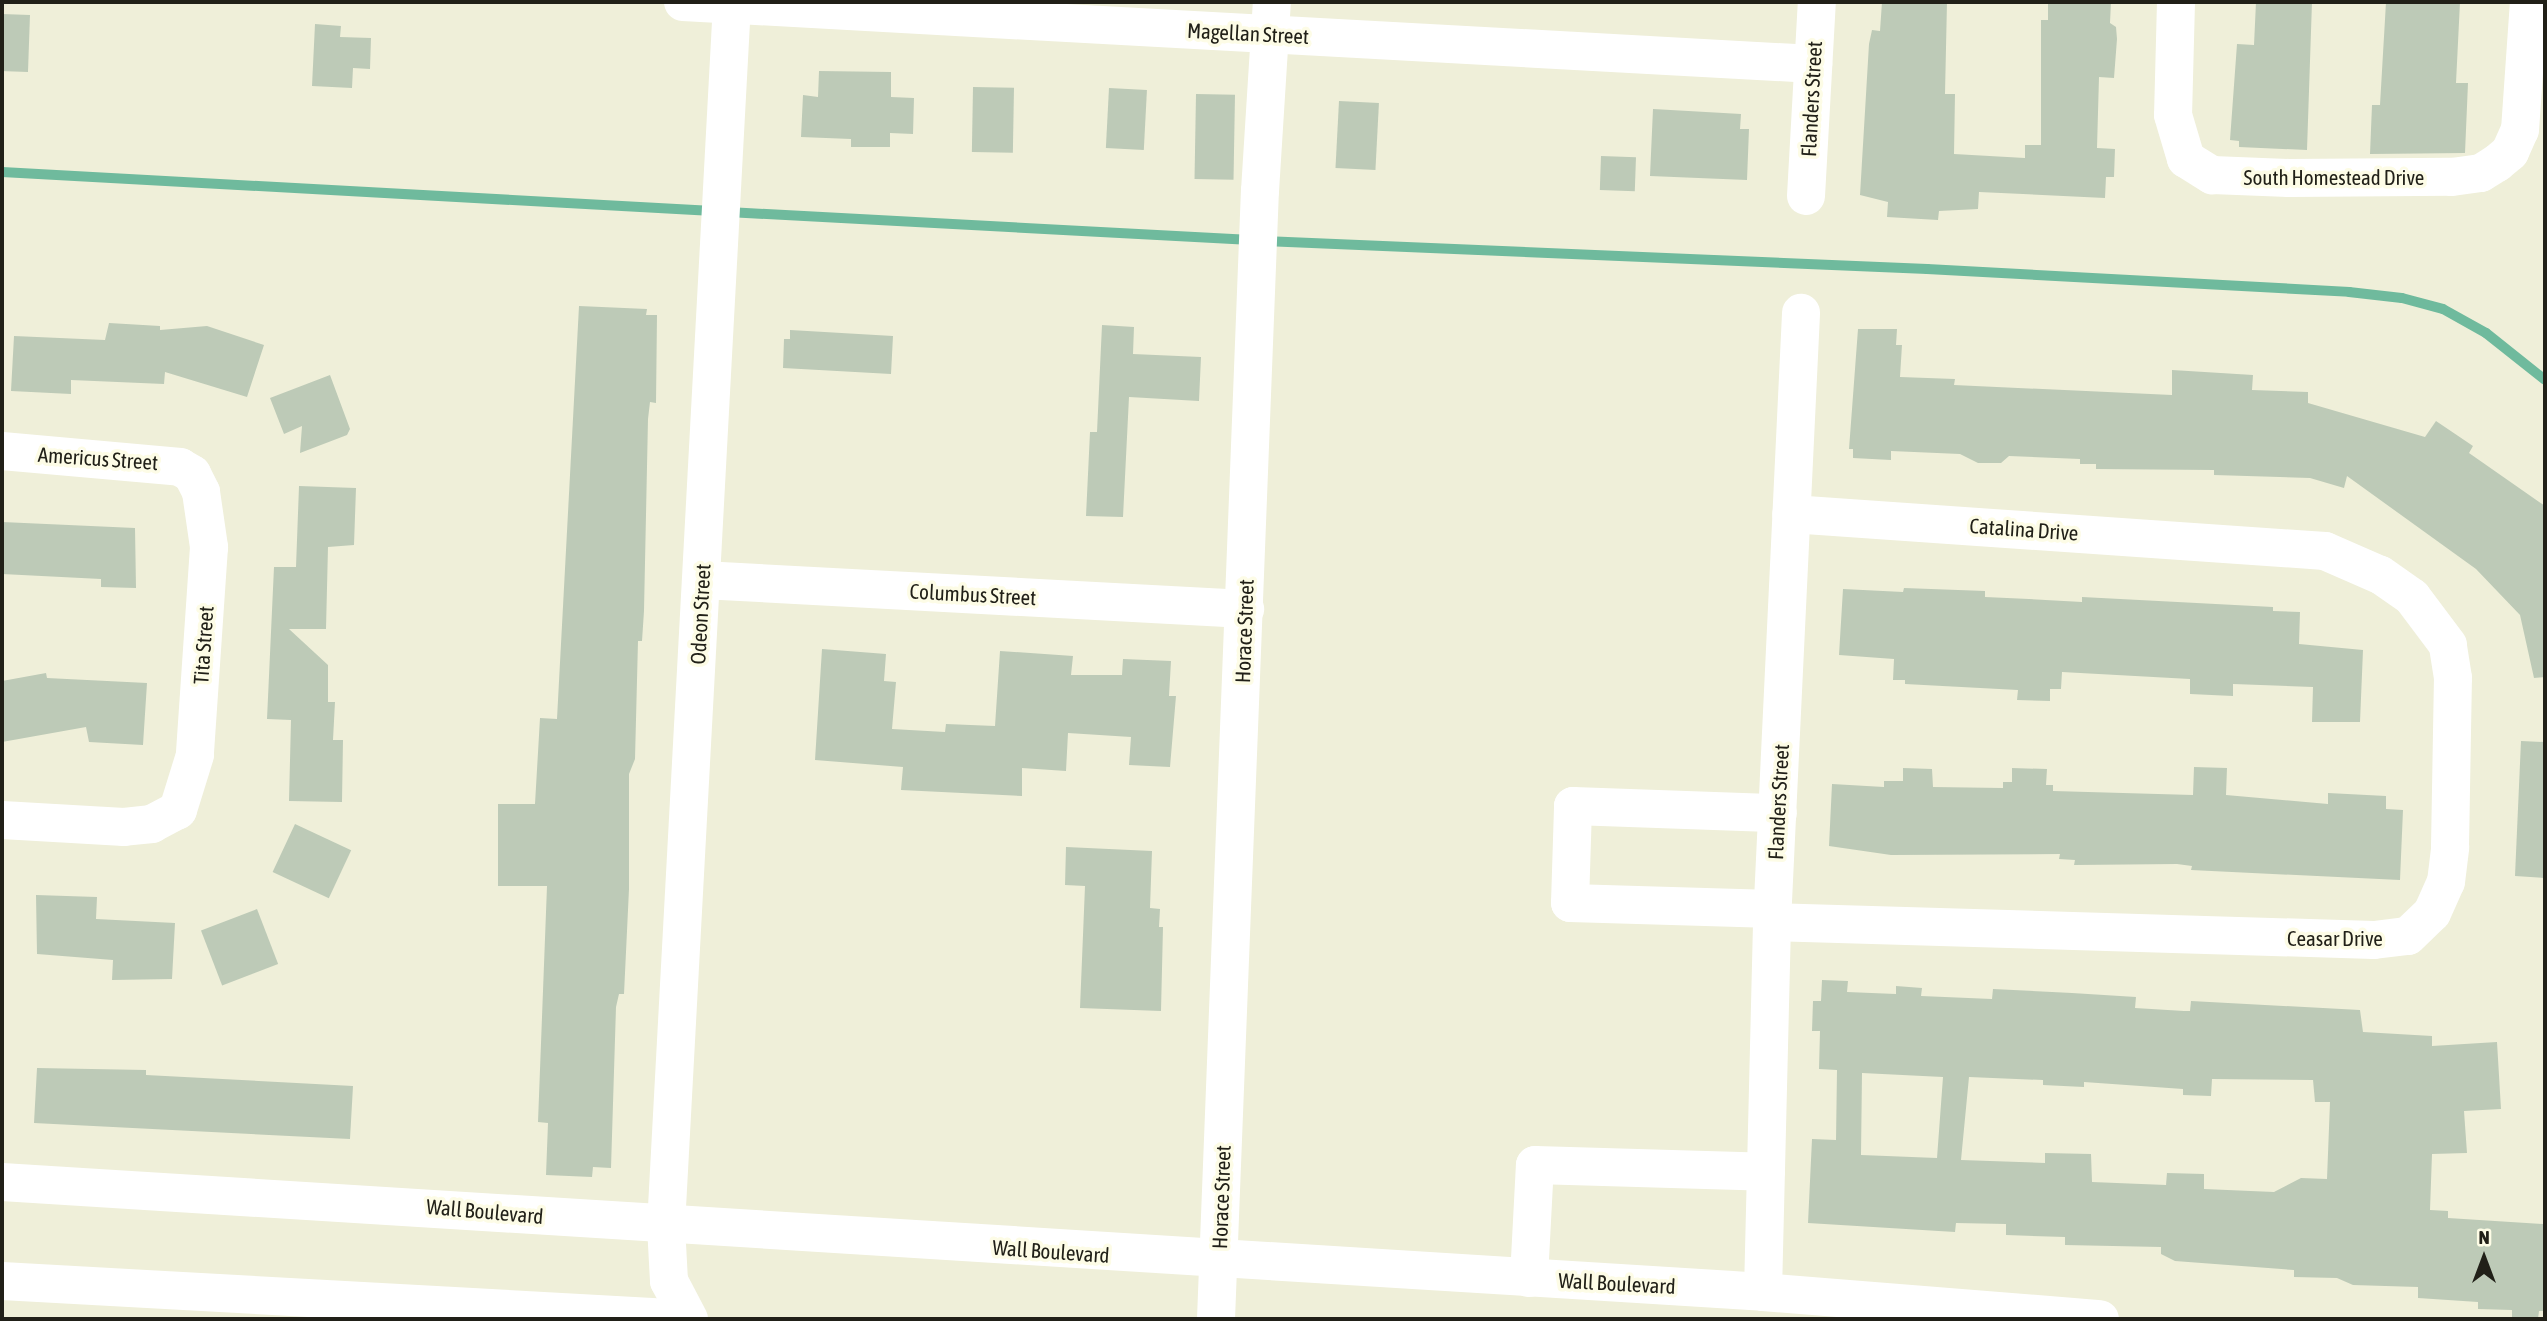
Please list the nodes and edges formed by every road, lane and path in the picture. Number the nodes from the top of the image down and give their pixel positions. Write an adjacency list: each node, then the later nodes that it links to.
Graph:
1 (683, 2): 5 (street, Magellan Street)
2 (1817, 2): 7 (street, Flanders Street)
3 (2176, 2): 4 (street, South Homestead Drive)
4 (2529, 2)
5 (732, 3): 6 (street, Magellan Street); 14 (street, Odeon Street)
6 (1271, 18): 7 (street, Magellan Street); 15 (street, Horace Street)
7 (1813, 64): 8 (street, Flanders Street)
8 (1806, 197)
9 (1801, 313): 12 (street, Flanders Street)
10 (2, 451): 11 (street, Americus Street)
11 (191, 474): 17 (street, Tita Street)
12 (1791, 514): 13 (street, Catalina Drive); 16 (street, Flanders Street)
13 (2258, 544): 18 (street, Ceasar Drive)
14 (702, 580): 15 (street, Columbus Street); 21 (street, Odeon Street)
15 (1245, 609): 22 (street, Horace Street)
16 (1778, 813): 18 (street, Flanders Street); 18 (street, Ceasar Drive)
17 (2, 820)
18 (1773, 915): 19 (street, Flanders Street)
19 (1766, 1172): 23 (street); 25 (street, Flanders Street)
20 (2, 1182): 21 (street, Wall Boulevard)
21 (666, 1226): 22 (street, Wall Boulevard); 27 (street, Odeon Street)
22 (1219, 1260): 23 (street, Wall Boulevard); 28 (street, Horace Street)
23 (1530, 1278): 25 (street, Wall Boulevard)
24 (2, 1281): 26 (street)
25 (1763, 1292): 29 (street, Wall Boulevard)
26 (358, 1311): 27 (street)
27 (688, 1319)
28 (1216, 1319)
29 (2100, 1319)

